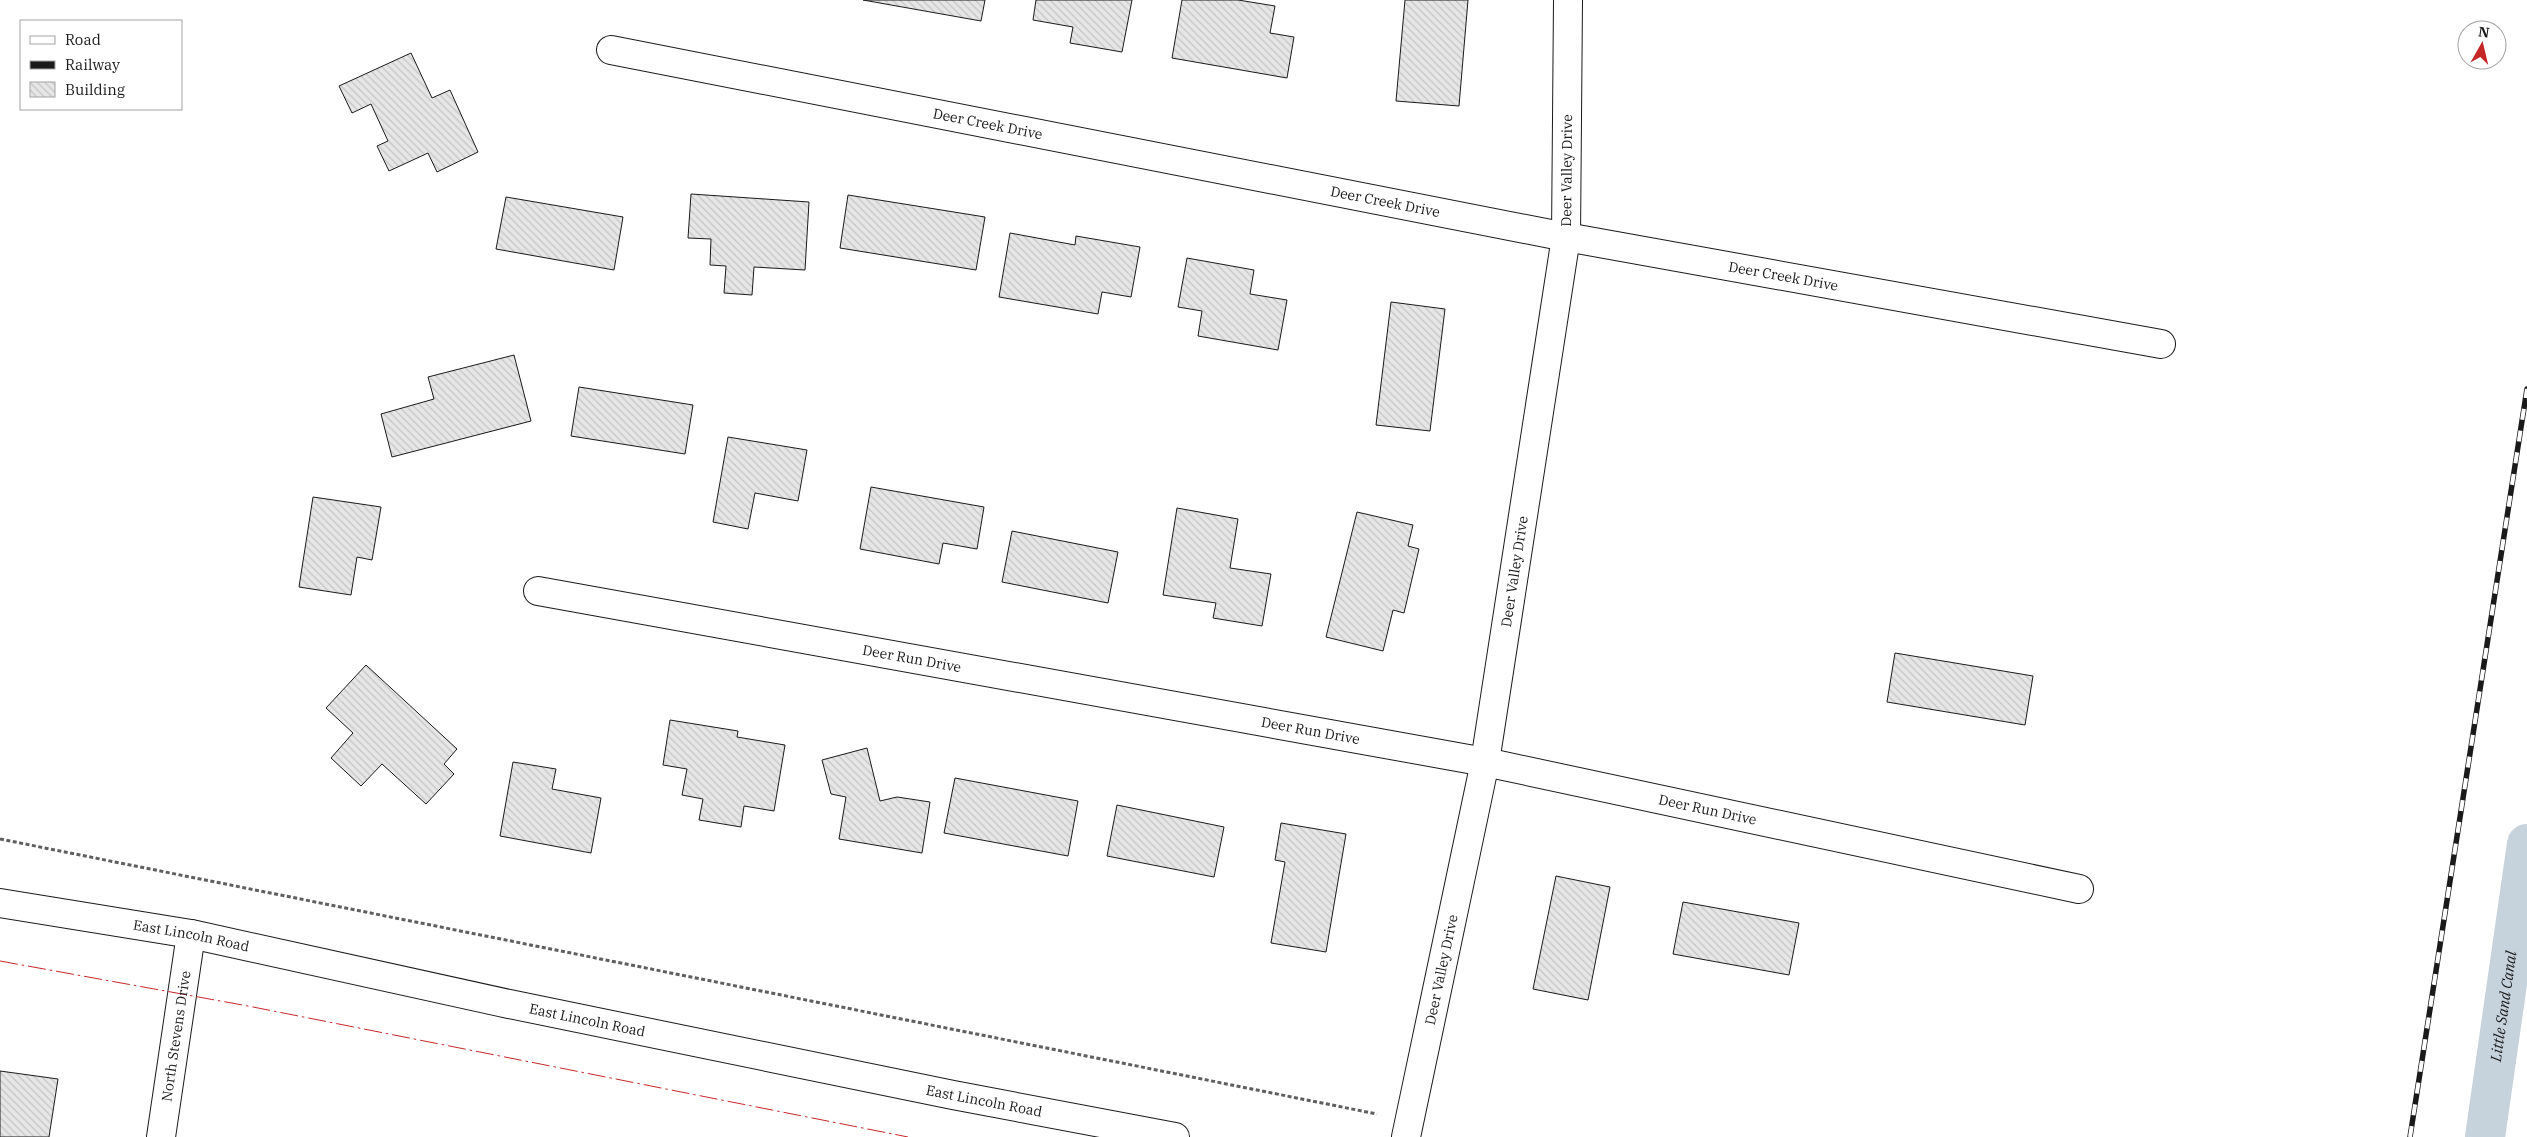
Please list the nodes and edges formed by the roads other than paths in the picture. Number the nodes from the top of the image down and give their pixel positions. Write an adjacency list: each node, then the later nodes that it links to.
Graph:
1 (1568, 0): 3 (street, Deer Valley Drive)
2 (612, 50): 3 (street, Deer Creek Drive)
3 (1566, 237): 4 (street, Deer Creek Drive); 6 (street, Deer Valley Drive)
4 (2161, 344)
5 (538, 591): 6 (street, Deer Run Drive)
6 (1485, 762): 7 (street, Deer Run Drive); 10 (street, Deer Valley Drive)
7 (2079, 889)
8 (0, 903): 9 (street, East Lincoln Road)
9 (191, 934): 11 (street, North Stevens Drive); 12 (street, East Lincoln Road)
10 (1408, 1129)
11 (161, 1137)
12 (1175, 1137)

